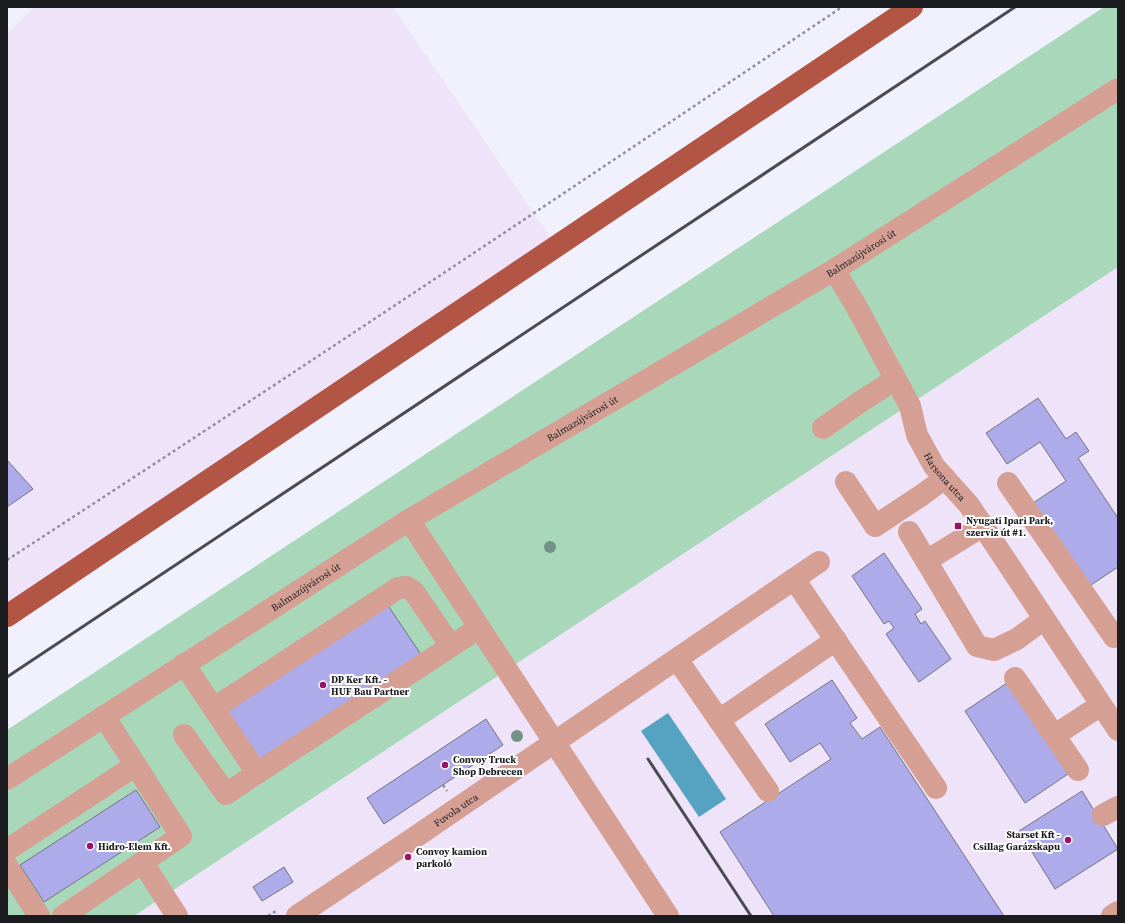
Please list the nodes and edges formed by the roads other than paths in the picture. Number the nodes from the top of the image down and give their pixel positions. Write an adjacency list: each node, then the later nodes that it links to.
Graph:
1 (912, 7): 15 (main road)
2 (1118, 89): 3 (street, Balmazújvárosi út)
3 (834, 270): 4 (street, Harsona utca); 9 (street, Balmazújvárosi út)
4 (896, 379): 5 (street); 6 (street, Harsona utca)
5 (822, 428)
6 (945, 478): 7 (street); 10 (street, Harsona utca)
7 (846, 482)
8 (1008, 483): 18 (street)
9 (409, 520): 17 (street); 22 (street, Balmazújvárosi út)
10 (983, 526): 12 (street); 16 (street, Harsona utca)
11 (909, 532): 12 (street)
12 (926, 561): 16 (street)
13 (819, 562): 14 (street, Fuvola utca)
14 (794, 579): 19 (street); 21 (street, Fuvola utca)
15 (7, 616)
16 (1044, 619): 24 (street, Harsona utca)
17 (479, 628): 20 (street); 31 (street)
18 (1114, 637)
19 (836, 640): 27 (street); 36 (street)
20 (451, 646): 25 (street); 34 (street)
21 (677, 659): 27 (street); 31 (street, Fuvola utca)
22 (184, 664): 25 (street); 26 (street, Balmazújvárosi út)
23 (1015, 678): 30 (street)
24 (1101, 705): 28 (street, Harsona utca); 30 (street)
25 (214, 708): 34 (street)
26 (104, 716): 32 (street); 35 (street, Balmazújvárosi út)
27 (719, 720): 37 (street)
28 (1118, 728)
29 (184, 735): 34 (street)
30 (1055, 735): 33 (street)
31 (554, 743): 45 (street, Fuvola utca); 46 (street)
32 (136, 765): 38 (street); 39 (street)
33 (1078, 770)
34 (257, 773)
35 (7, 779)
36 (936, 788)
37 (768, 792)
38 (7, 850)
39 (143, 862): 43 (street); 44 (street)
40 (7, 866): 42 (street)
41 (1118, 912): 47 (street)
42 (39, 916)
43 (63, 916)
44 (177, 916)
45 (297, 916)
46 (668, 916)
47 (1112, 916)

